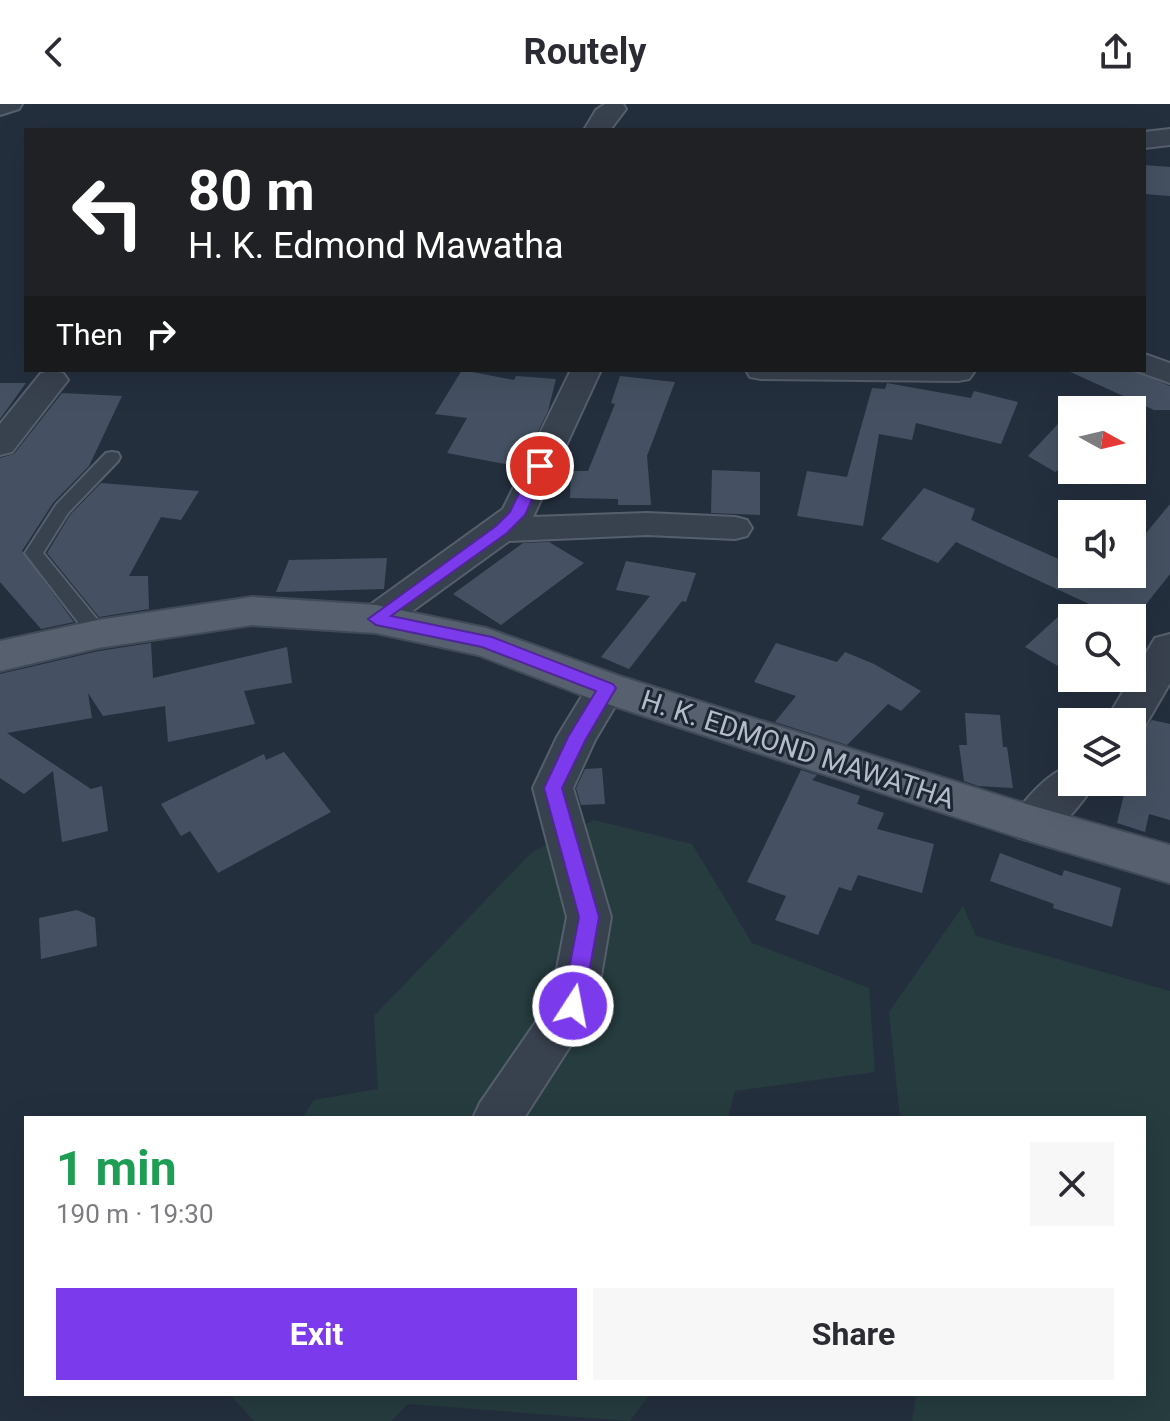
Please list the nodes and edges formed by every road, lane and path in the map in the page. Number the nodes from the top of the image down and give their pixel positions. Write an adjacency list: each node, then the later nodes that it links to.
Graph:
1 (10, 104): 2 (street)
2 (0, 108)
3 (614, 109): 4 (street)
4 (598, 128)
5 (1170, 137): 6 (street)
6 (1146, 140)
7 (1146, 364): 9 (street)
8 (585, 372): 14 (street)
9 (1170, 374)
10 (52, 380): 11 (street)
11 (0, 445)
12 (112, 457): 16 (lane)
13 (735, 528): 14 (street)
14 (501, 530): 15 (street)
15 (376, 619): 16 (main road, H. K. EDMOND MAWATHA); 19 (main road, H. K. EDMOND MAWATHA)
16 (98, 634): 18 (main road, H. K. EDMOND MAWATHA)
17 (1170, 648): 20 (street)
18 (0, 656)
19 (607, 688): 22 (main road, H. K. EDMOND MAWATHA); 24 (street)
20 (1134, 708)
21 (1060, 796): 22 (street)
22 (1033, 824): 23 (main road, H. K. EDMOND MAWATHA)
23 (1170, 864)
24 (498, 1116)

